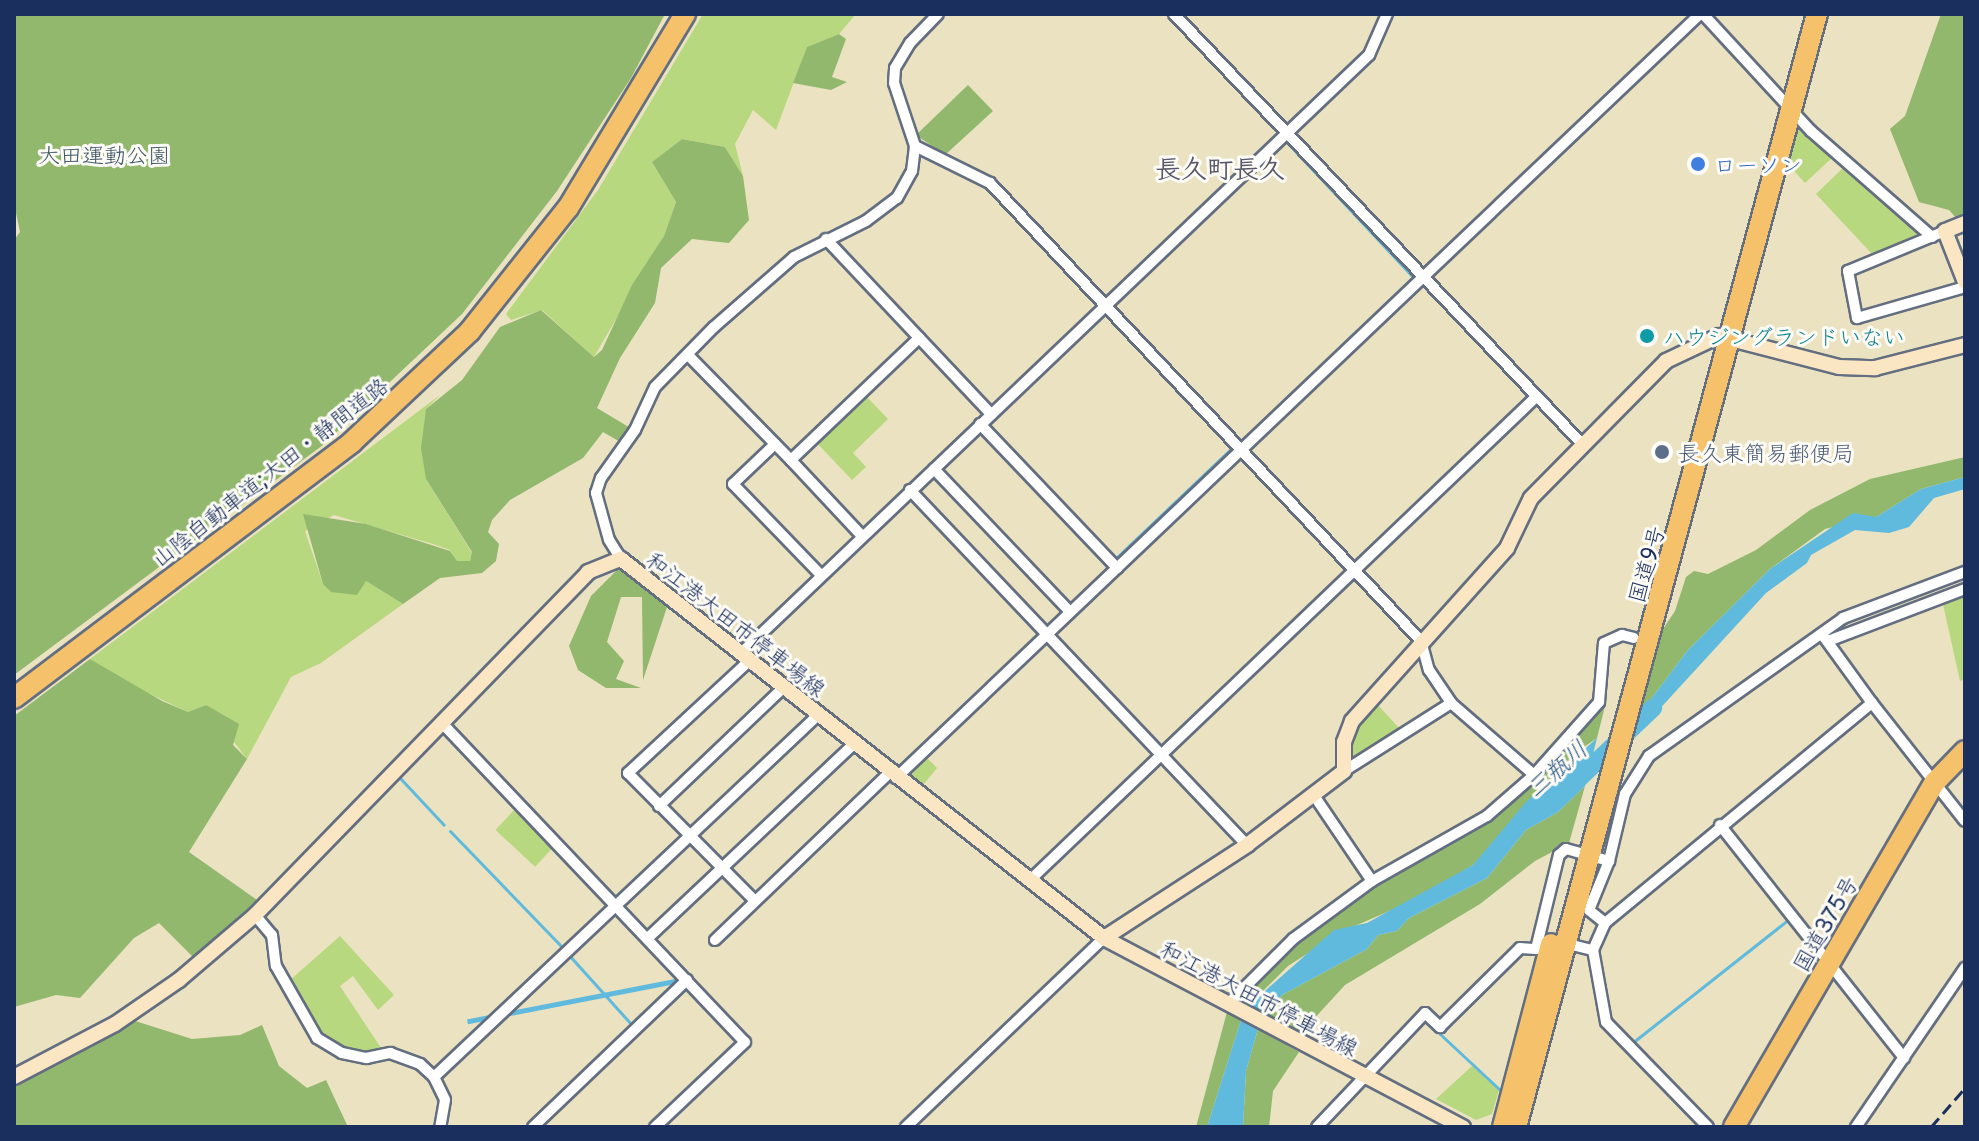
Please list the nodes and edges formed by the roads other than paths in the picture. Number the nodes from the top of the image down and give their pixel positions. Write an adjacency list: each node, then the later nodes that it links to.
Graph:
1 (685, 14): 44 (highway, 山陰自動車道;大田・静間道路)
2 (938, 14): 10 (street)
3 (1174, 14): 9 (street)
4 (1387, 14): 9 (street)
5 (1701, 14): 8 (street); 14 (street)
6 (1803, 14): 8 (highway, 国道9号)
7 (1817, 14): 8 (highway, 国道9号)
8 (1785, 102): 12 (street); 18 (highway, 国道9号)
9 (1286, 133): 14 (street); 16 (street)
10 (915, 146): 13 (street); 16 (street)
11 (1965, 223): 12 (main road)
12 (1938, 234): 15 (main road); 15 (street)
13 (826, 239): 17 (street); 20 (street)
14 (1424, 278): 21 (street); 26 (street)
15 (1965, 285)
16 (1107, 304): 22 (street); 26 (street)
17 (919, 338): 22 (street); 27 (street)
18 (1724, 338): 19 (main road); 25 (main road); 41 (highway, 国道9号)
19 (1965, 345)
20 (688, 355): 24 (street); 31 (street)
21 (1537, 396): 25 (street); 33 (street)
22 (991, 414): 23 (street)
23 (980, 424): 28 (street); 32 (street)
24 (775, 444): 27 (street); 35 (street)
25 (1583, 445): 40 (main road)
26 (1243, 450): 32 (street); 33 (street)
27 (791, 460): 30 (street)
28 (934, 469): 29 (street); 37 (street)
29 (910, 490): 30 (street); 38 (street)
30 (862, 536): 35 (street)
31 (621, 559): 42 (main road, 和江港大田市停車場線); 48 (main road, 和江港大田市停車場線)
32 (1117, 568): 37 (street)
33 (1356, 570): 40 (street); 51 (street)
34 (1965, 572): 39 (street)
35 (821, 575): 42 (street)
36 (1965, 589): 39 (street)
37 (1070, 612): 38 (street)
38 (1047, 634): 51 (street); 53 (street)
39 (1824, 637): 46 (street); 63 (street)
40 (1421, 641): 45 (street); 52 (main road)
41 (1640, 644): 54 (street); 62 (highway, 国道9号); 62 (highway, 国道9号)
42 (744, 657): 43 (main road, 和江港大田市停車場線); 57 (street)
43 (783, 688): 47 (main road, 和江港大田市停車場線); 57 (street)
44 (14, 698)
45 (1451, 703): 52 (street); 54 (street)
46 (1872, 703): 55 (street); 59 (street)
47 (818, 715): 49 (main road, 和江港大田市停車場線); 60 (street)
48 (441, 722): 68 (street); 69 (main road, 和江港大田市停車場線)
49 (855, 743): 53 (main road, 和江港大田市停車場線); 64 (street)
50 (1965, 751): 55 (highway, 国道375号)
51 (1161, 756): 61 (street); 65 (street)
52 (1344, 771): 56 (main road)
53 (893, 775): 65 (main road, 和江港大田市停車場線); 67 (street)
54 (1534, 775): 66 (street)
55 (1935, 782): 58 (street); 76 (highway, 国道375号)
56 (1313, 794): 61 (main road); 66 (street)
57 (659, 806): 60 (street)
58 (1965, 821)
59 (1720, 825): 70 (street); 76 (street)
60 (693, 834): 64 (street); 68 (street)
61 (1247, 845): 72 (main road)
62 (1582, 854): 63 (street); 74 (highway, 国道9号); 83 (street)
63 (1609, 861): 70 (street)
64 (725, 867): 67 (street); 71 (street)
65 (1029, 881): 72 (main road, 和江港大田市停車場線)
66 (1372, 881): 79 (street)
67 (755, 901): 73 (street)
68 (615, 906): 78 (street); 82 (street)
69 (255, 915): 81 (main road, 和江港大田市停車場線); 82 (street)
70 (1605, 923): 75 (street)
71 (650, 936)
72 (1104, 938): 79 (main road, 和江港大田市停車場線); 88 (street)
73 (715, 940)
74 (1559, 941): 75 (street); 91 (highway, 国道9号); 92 (highway, 国道9号)
75 (1593, 950): 93 (street)
76 (1829, 962): 80 (street); 94 (highway, 国道375号)
77 (1965, 968): 80 (street)
78 (687, 980): 86 (street); 87 (street)
79 (1232, 1006): 83 (main road, 和江港大田市停車場線)
80 (1904, 1058): 95 (street)
81 (14, 1077)
82 (434, 1077): 84 (street)
83 (1364, 1078): 89 (street); 90 (main road, 和江港大田市停車場線)
84 (441, 1123): 85 (street)
85 (451, 1127)
86 (533, 1127)
87 (655, 1127)
88 (906, 1127)
89 (1317, 1127)
90 (1463, 1127)
91 (1503, 1127)
92 (1516, 1127)
93 (1708, 1127)
94 (1734, 1127)
95 (1856, 1127)

